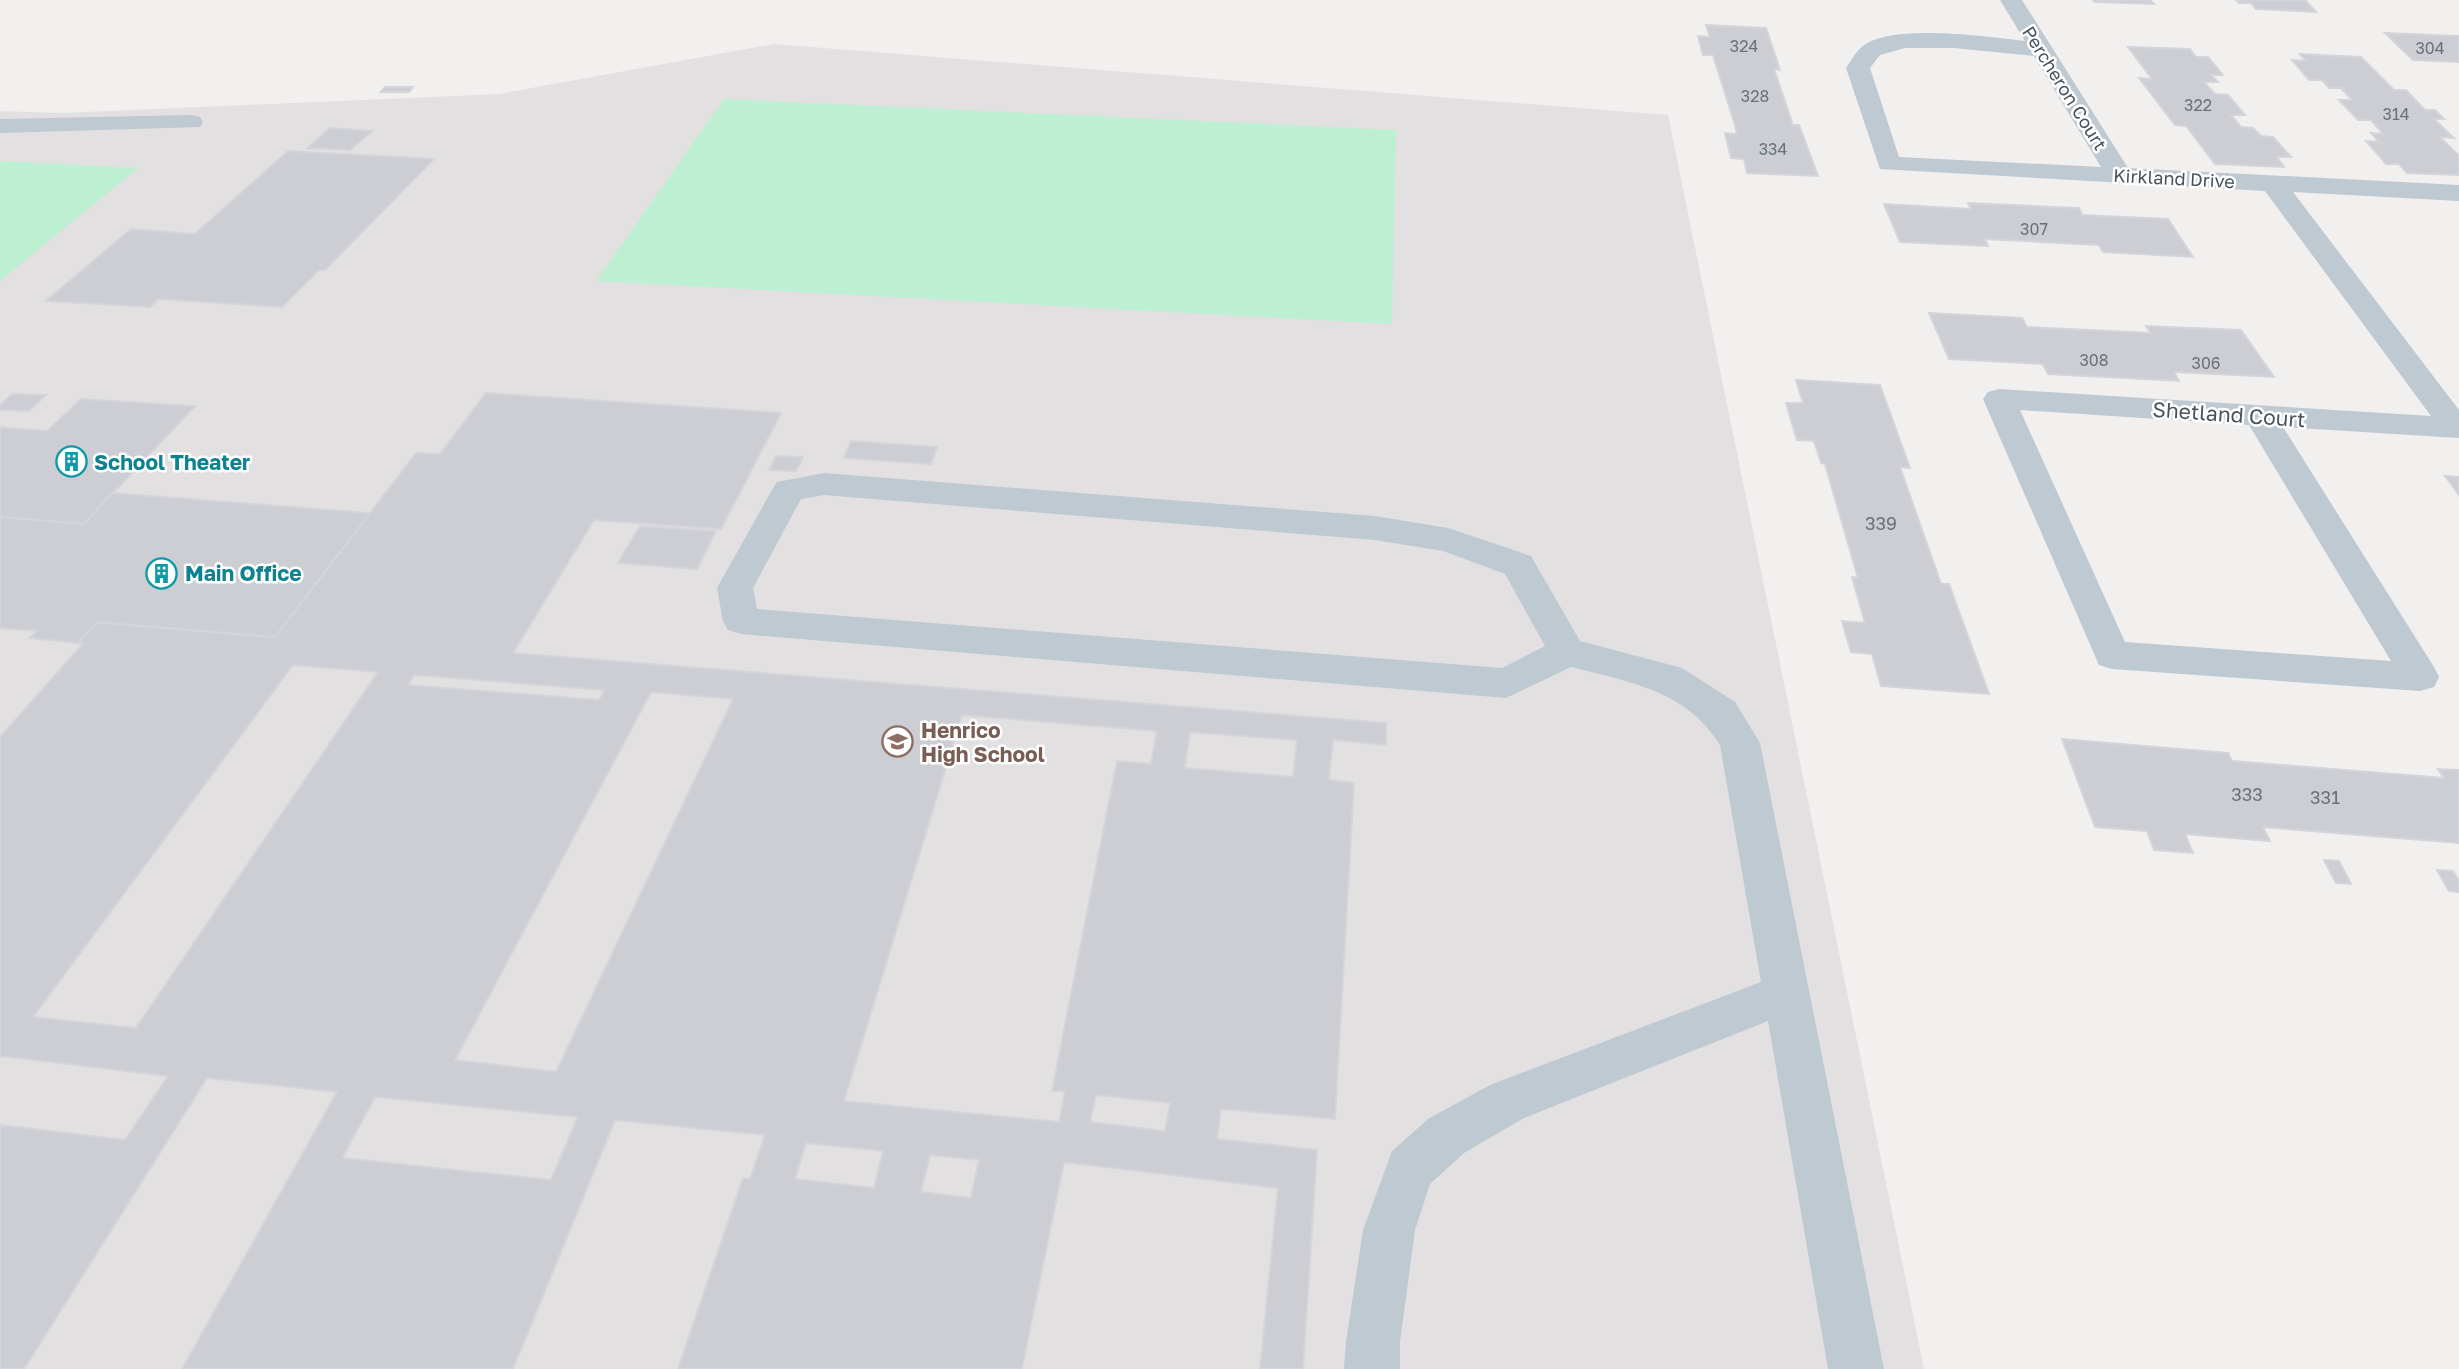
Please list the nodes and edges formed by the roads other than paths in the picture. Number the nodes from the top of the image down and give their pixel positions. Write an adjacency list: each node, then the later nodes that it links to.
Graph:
1 (2011, 0): 2 (street, Percheron Court)
2 (2042, 50): 5 (street, Percheron Court); 5 (street, Kirkland Drive)
3 (191, 122): 4 (street)
4 (0, 126)
5 (2119, 176): 6 (street, Kirkland Drive)
6 (2272, 183): 7 (street, Kirkland Drive); 10 (street)
7 (2446, 192): 8 (street)
8 (2459, 219)
9 (2260, 416): 9 (street, Shetland Court); 10 (street, Shetland Court)
10 (2458, 428)
11 (1567, 652): 11 (street); 12 (street)
12 (1787, 993): 13 (street); 14 (street)
13 (1372, 1369)
14 (1856, 1369)

